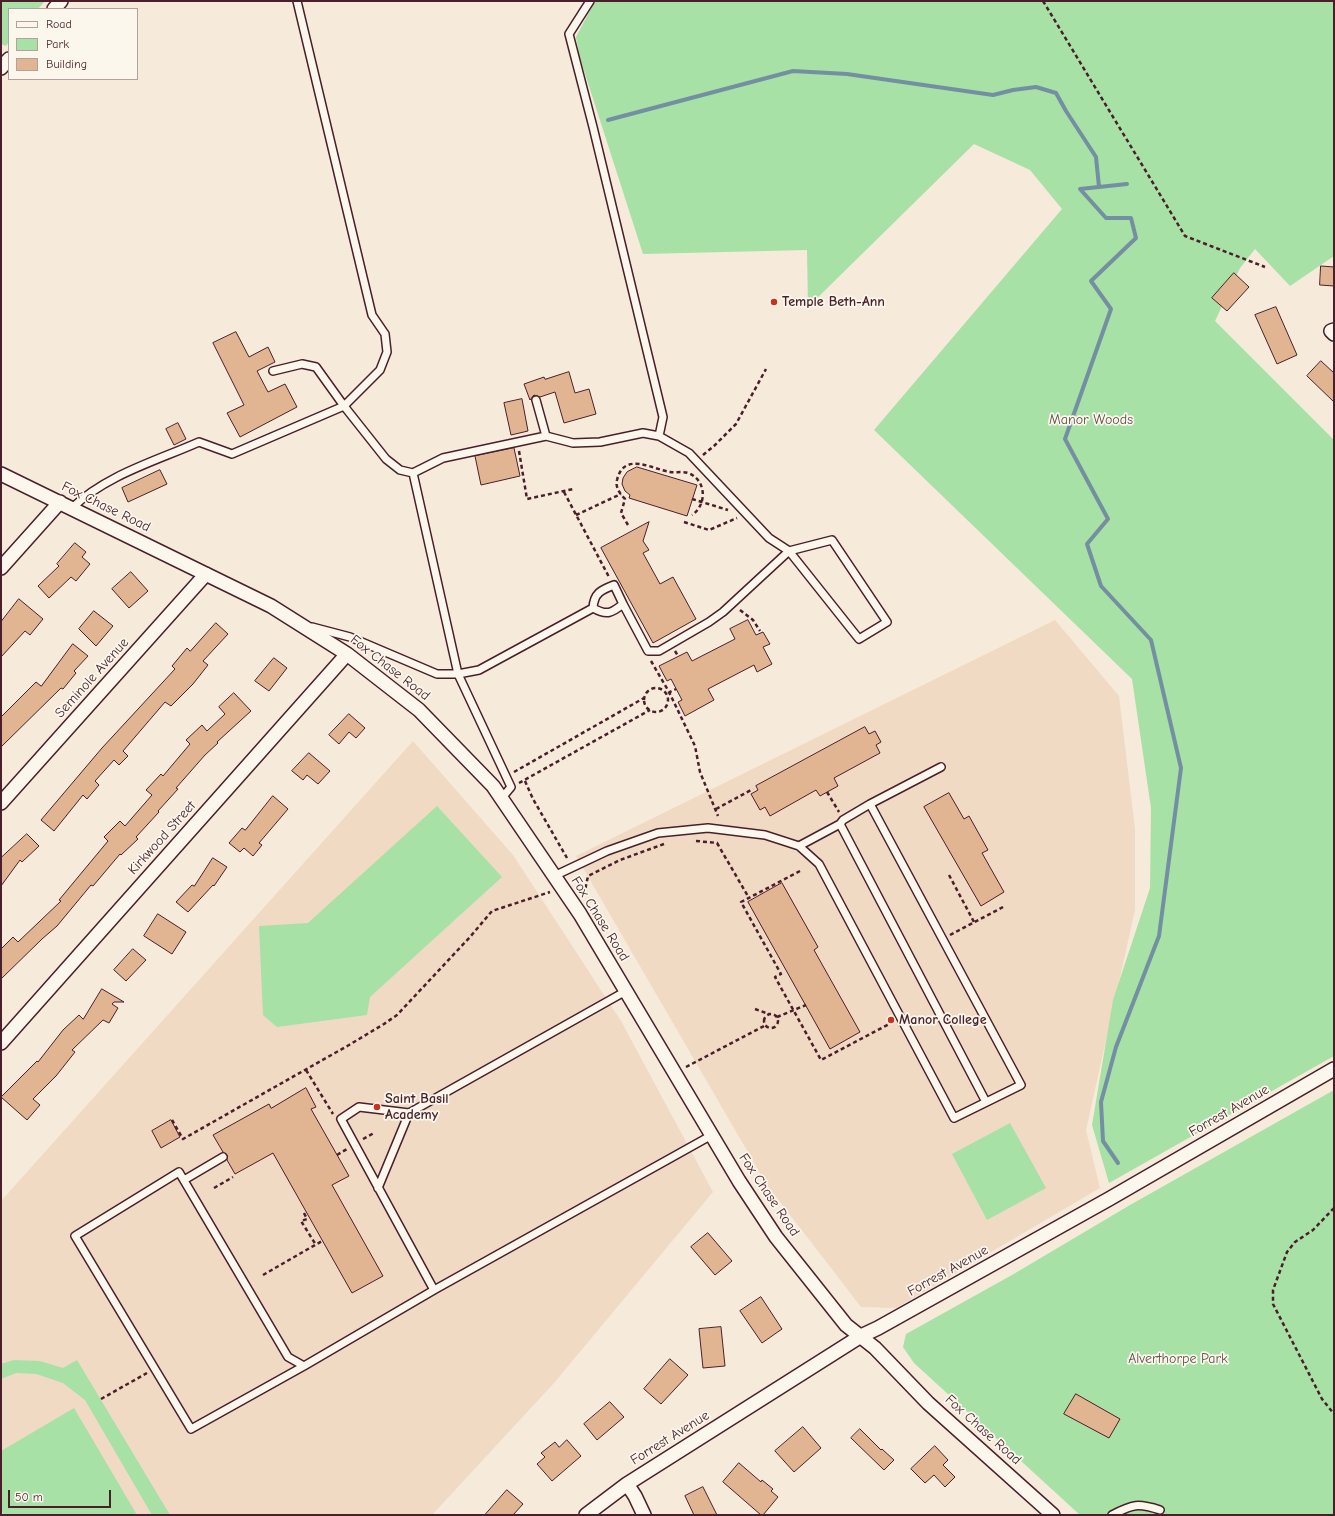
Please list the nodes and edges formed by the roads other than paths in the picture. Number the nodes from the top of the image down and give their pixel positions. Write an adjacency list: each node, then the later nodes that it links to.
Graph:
1 (297, 1): 7 (lane)
2 (590, 1): 9 (lane)
3 (8, 60): 4 (street)
4 (1, 68)
5 (273, 371): 7 (lane)
6 (536, 400): 8 (lane)
7 (344, 406): 10 (lane); 13 (lane)
8 (546, 436): 9 (lane); 10 (lane)
9 (659, 436): 14 (lane)
10 (413, 473): 21 (lane)
11 (1, 474): 12 (street, Fox Chase Road)
12 (60, 502): 13 (street, Fox Chase Road); 15 (street)
13 (72, 508): 16 (street, Fox Chase Road)
14 (789, 552): 14 (lane); 17 (lane)
15 (1, 568)
16 (206, 574): 19 (street, Fox Chase Road); 24 (street, Seminole Avenue)
17 (624, 604): 18 (lane); 18 (lane)
18 (593, 608): 21 (lane)
19 (297, 623): 20 (street, Fox Chase Road); 21 (lane)
20 (347, 654): 23 (street, Fox Chase Road); 30 (street, Kirkwood Street)
21 (458, 674): 23 (lane)
22 (941, 767): 25 (lane)
23 (501, 799): 28 (street, Fox Chase Road)
24 (1, 803)
25 (870, 804): 26 (lane); 32 (lane)
26 (841, 822): 27 (lane); 32 (lane)
27 (799, 846): 28 (lane); 32 (lane)
28 (554, 876): 29 (street, Fox Chase Road)
29 (626, 991): 33 (lane); 34 (street, Fox Chase Road)
30 (1, 1043)
31 (1334, 1068): 39 (street, Forrest Avenue)
32 (986, 1102)
33 (409, 1113): 37 (lane); 37 (lane)
34 (712, 1135): 38 (lane); 39 (street, Fox Chase Road)
35 (223, 1157): 36 (lane)
36 (184, 1180): 40 (lane); 40 (lane)
37 (378, 1188): 38 (lane)
38 (434, 1290): 40 (lane)
39 (861, 1336): 41 (street, Forrest Avenue); 45 (street, Fox Chase Road)
40 (304, 1366)
41 (627, 1484): 43 (street, Forrest Avenue); 44 (street)
42 (1160, 1510): 46 (lane)
43 (586, 1515)
44 (644, 1515)
45 (1053, 1515)
46 (1112, 1515)

